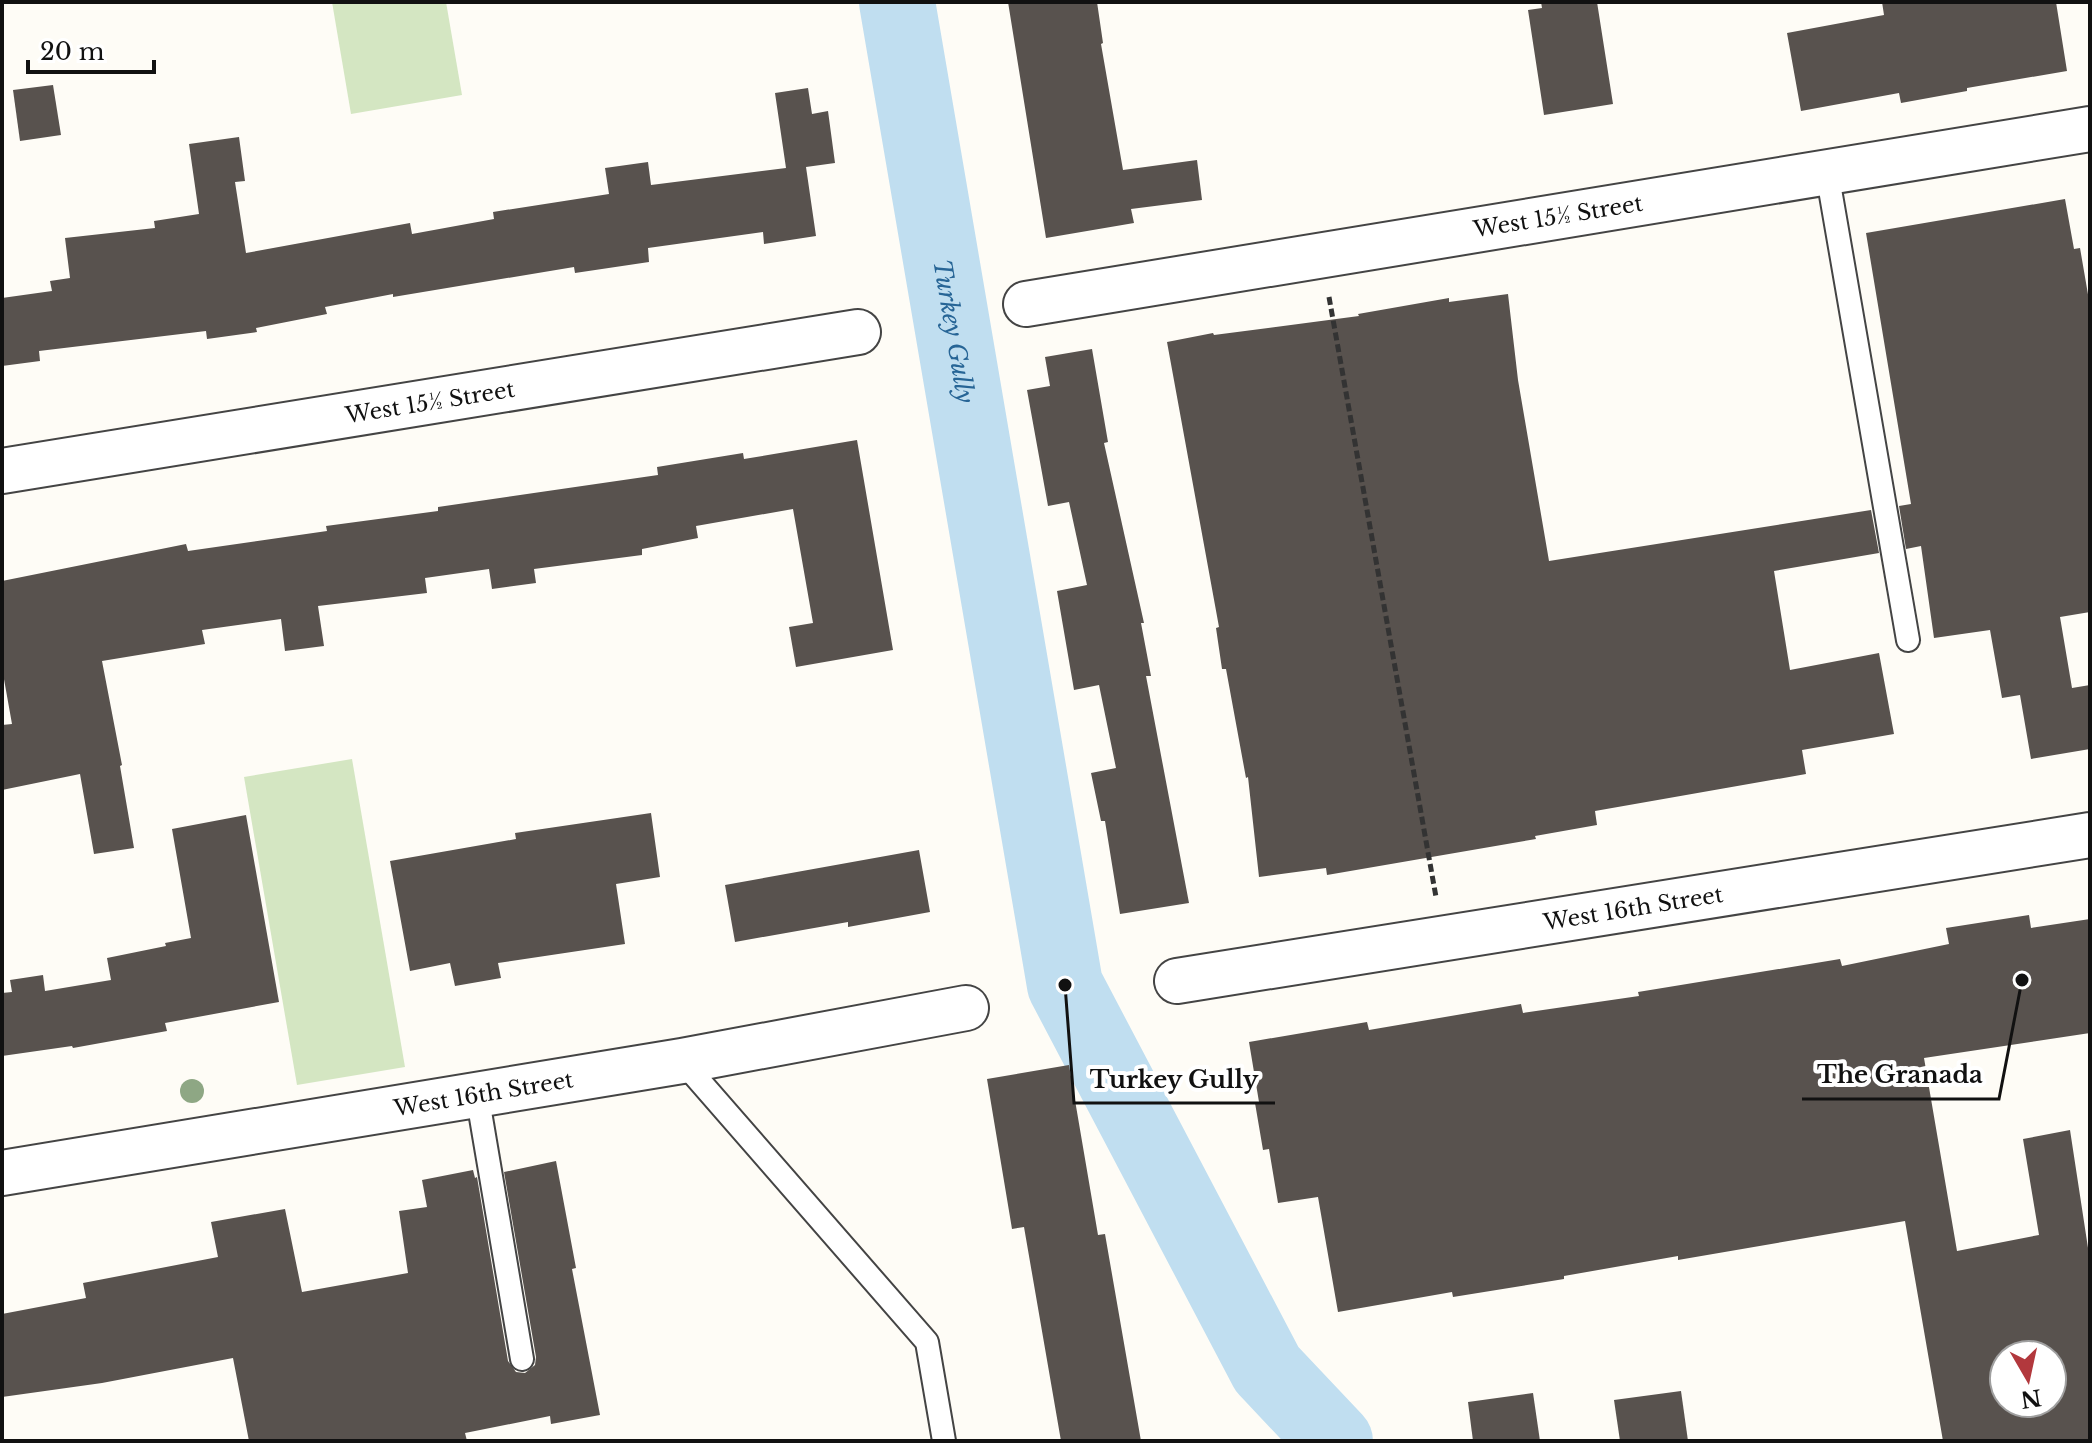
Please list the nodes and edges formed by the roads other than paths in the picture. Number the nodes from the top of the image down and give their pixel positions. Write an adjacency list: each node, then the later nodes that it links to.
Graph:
1 (2090, 129): 2 (street, West 15½ Street)
2 (1827, 172): 3 (street, West 15½ Street); 6 (lane)
3 (1026, 304)
4 (858, 332): 5 (street, West 15½ Street)
5 (2, 471)
6 (1908, 640)
7 (2090, 835): 8 (street, West 16th Street)
8 (1177, 981)
9 (966, 1008): 10 (street, West 16th Street)
10 (682, 1061): 11 (street, West 16th Street); 14 (lane)
11 (477, 1094): 12 (street, West 16th Street); 13 (lane)
12 (2, 1173)
13 (522, 1359)
14 (944, 1441)

